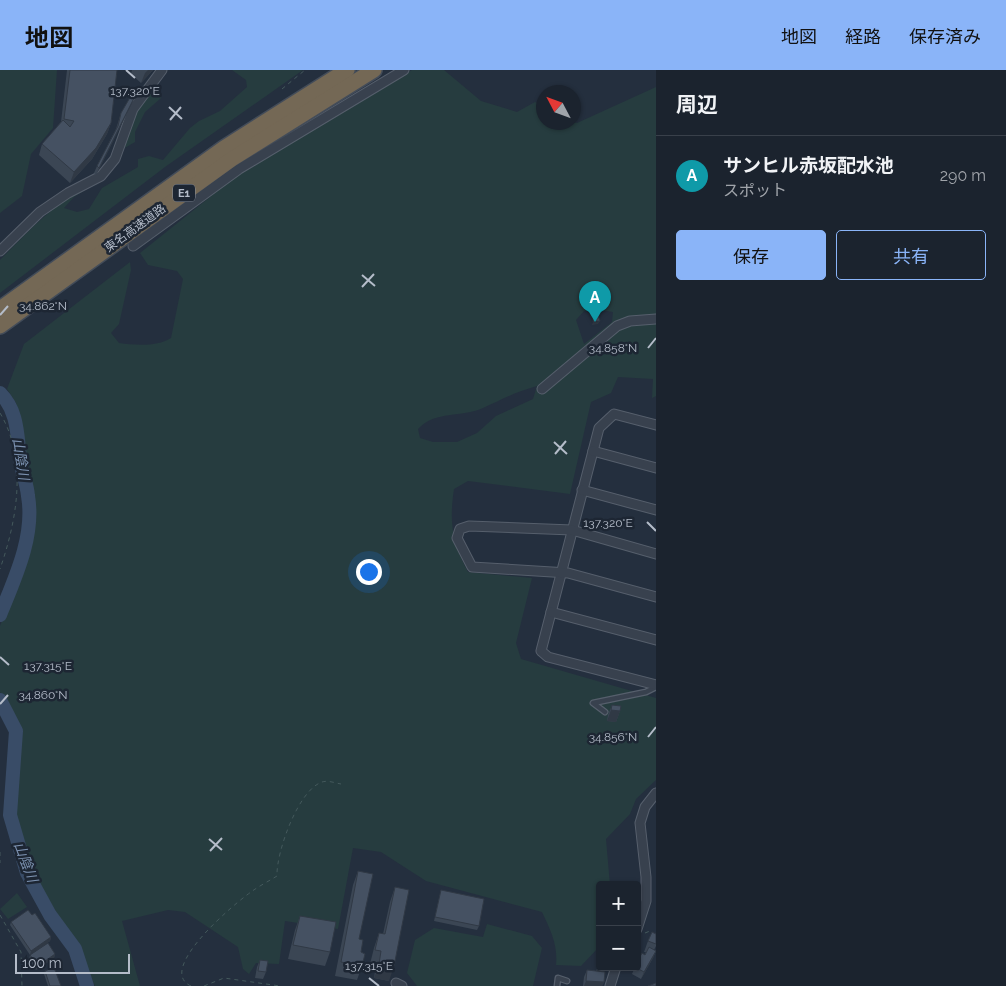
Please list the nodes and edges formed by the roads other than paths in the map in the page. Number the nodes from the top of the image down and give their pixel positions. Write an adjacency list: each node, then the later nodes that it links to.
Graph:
1 (162, 70): 6 (street)
2 (348, 70): 7 (highway, 東名高速道路 / E1)
3 (374, 70): 9 (highway, 東名高速道路 / E1)
4 (404, 70): 5 (street)
5 (133, 246)
6 (0, 251)
7 (0, 309)
8 (656, 319): 10 (street)
9 (0, 326)
10 (542, 390)
11 (656, 426): 12 (street)
12 (593, 451): 13 (street); 14 (street)
13 (656, 468)
14 (582, 490): 15 (street); 16 (street)
15 (656, 510)
16 (572, 530): 17 (street); 18 (street); 18 (street)
17 (656, 554)
18 (561, 573): 19 (street); 20 (street)
19 (656, 597)
20 (551, 612): 21 (street); 22 (street)
21 (656, 640)
22 (656, 686): 23 (lane)
23 (605, 712)
24 (656, 793): 25 (street)
25 (639, 926)
26 (615, 971): 29 (street)
27 (567, 982): 28 (lane)
28 (557, 986)
29 (610, 986)

